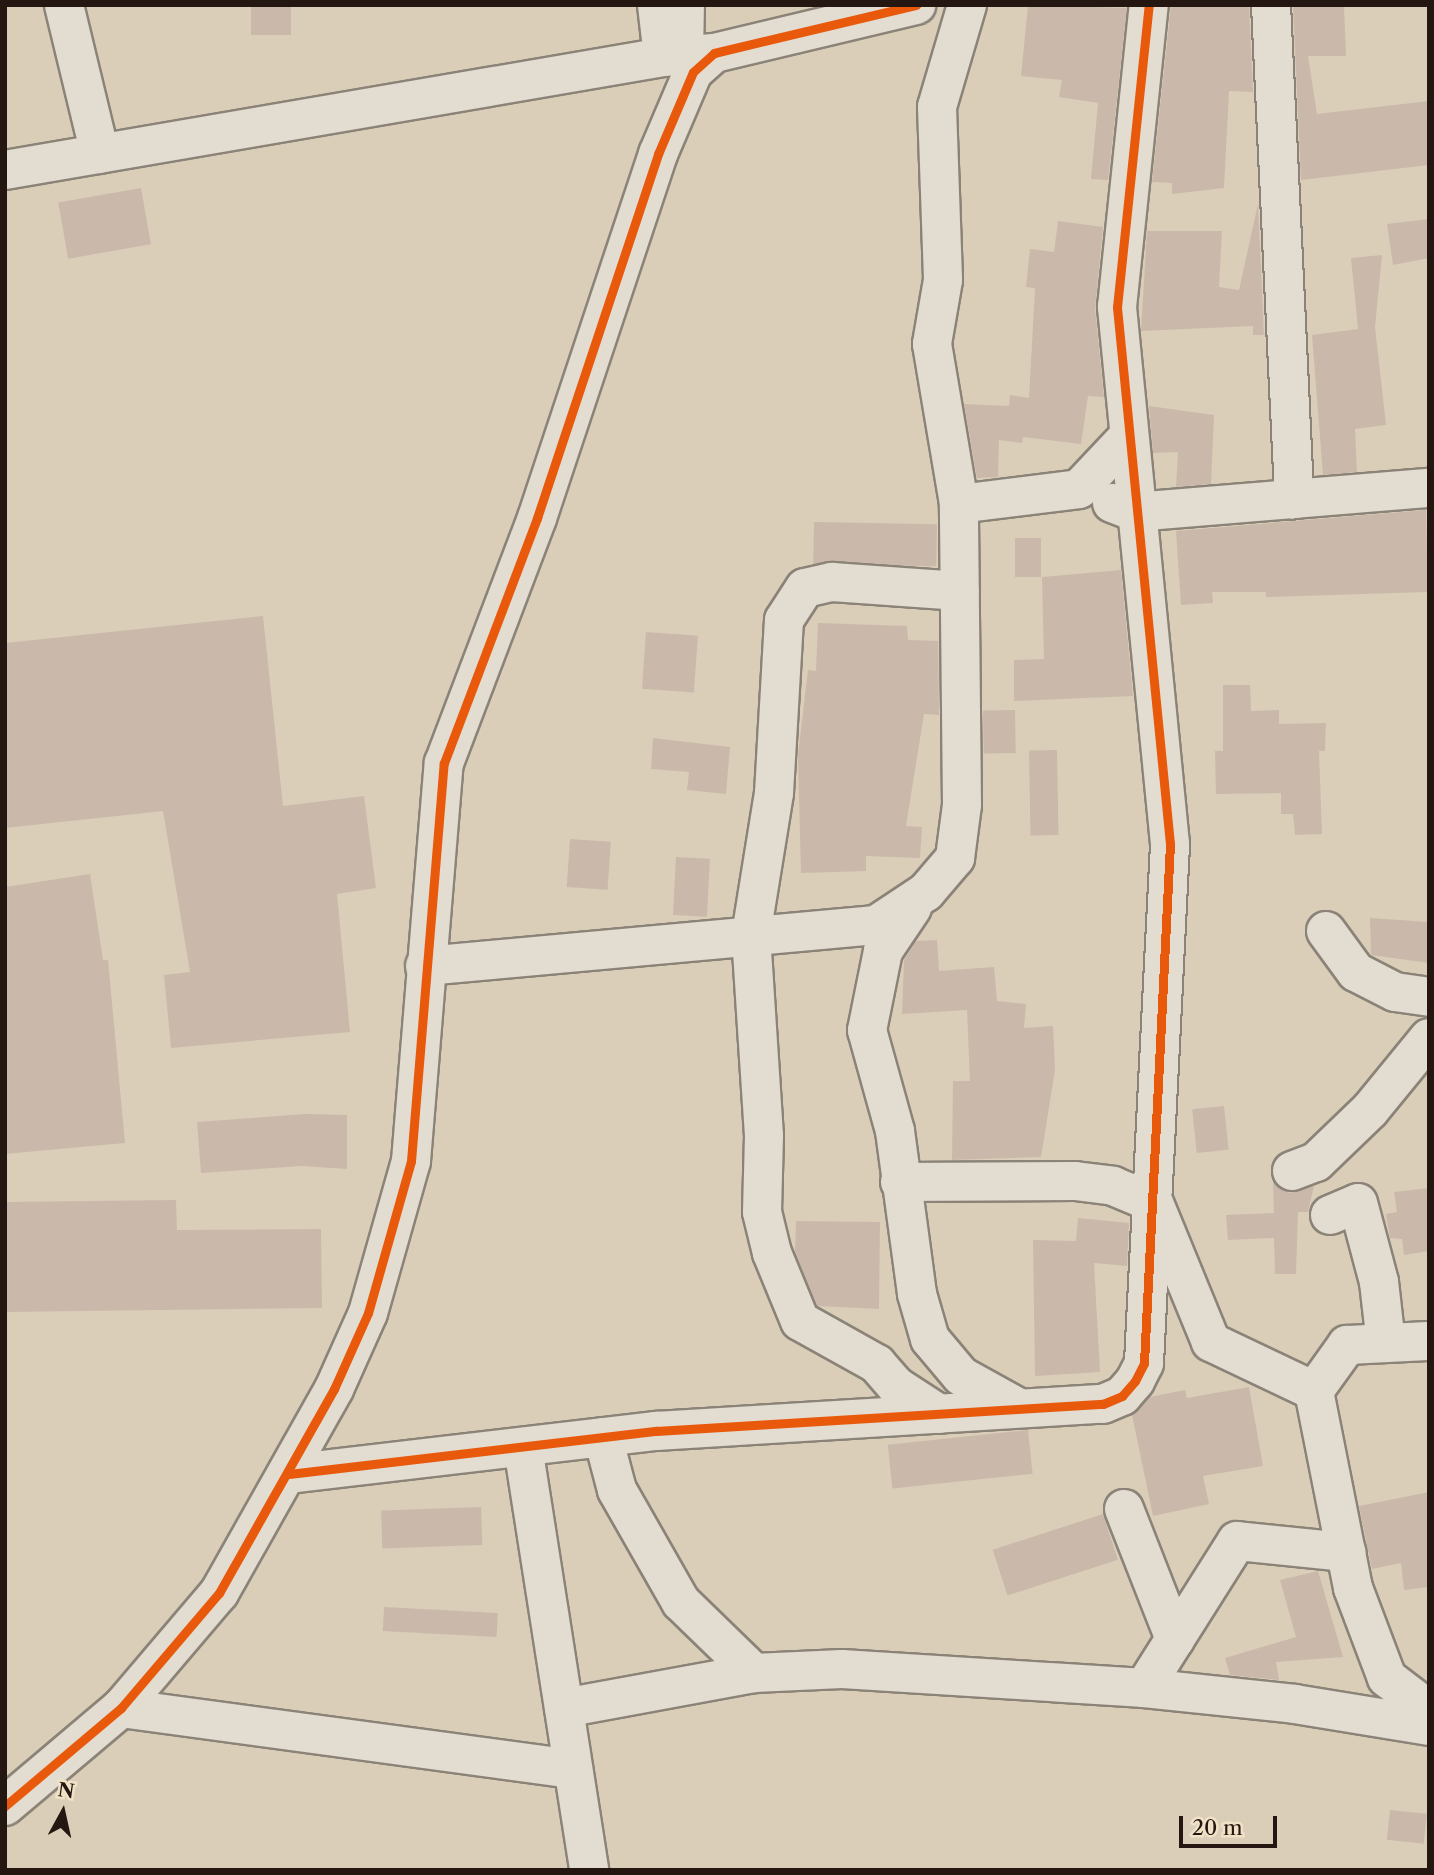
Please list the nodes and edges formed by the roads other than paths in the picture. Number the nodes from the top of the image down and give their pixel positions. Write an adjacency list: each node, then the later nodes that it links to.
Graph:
1 (64, 5): 9 (street)
2 (657, 5): 8 (street)
3 (685, 5): 8 (street)
4 (916, 5): 8 (street)
5 (967, 5): 15 (street)
6 (1149, 5): 11 (street)
7 (1271, 5): 14 (street)
8 (687, 55): 9 (street); 21 (street)
9 (100, 154): 10 (street)
10 (5, 170)
11 (1128, 437): 13 (street); 16 (street)
12 (1429, 488): 14 (street)
13 (1079, 489): 15 (street); 16 (street)
14 (1294, 499): 16 (street)
15 (959, 503): 17 (street)
16 (1135, 512): 26 (street)
17 (960, 591): 18 (street); 20 (street)
18 (919, 897): 20 (street); 25 (street)
19 (1326, 931): 22 (street)
20 (751, 934): 21 (street); 32 (street)
21 (425, 965): 35 (street)
22 (1429, 996)
23 (1429, 1038): 24 (street)
24 (1292, 1171)
25 (900, 1182): 26 (street); 31 (street)
26 (1154, 1203): 30 (street); 31 (street)
27 (1330, 1216): 29 (street)
28 (1429, 1341): 29 (street)
29 (1386, 1343): 30 (street)
30 (1314, 1391): 37 (street)
31 (1021, 1409): 32 (street)
32 (939, 1414): 33 (street)
33 (603, 1437): 34 (street); 39 (street)
34 (523, 1447): 35 (street); 42 (street)
35 (289, 1474): 41 (street)
36 (1124, 1509): 38 (street)
37 (1346, 1552): 38 (street); 43 (street)
38 (1175, 1639): 40 (street)
39 (754, 1673): 40 (street); 42 (street)
40 (1144, 1688): 44 (street)
41 (121, 1708): 45 (street); 46 (street)
42 (564, 1708): 45 (street)
43 (1429, 1710)
44 (1429, 1726)
45 (573, 1769): 47 (street)
46 (14, 1790)
47 (589, 1870)

